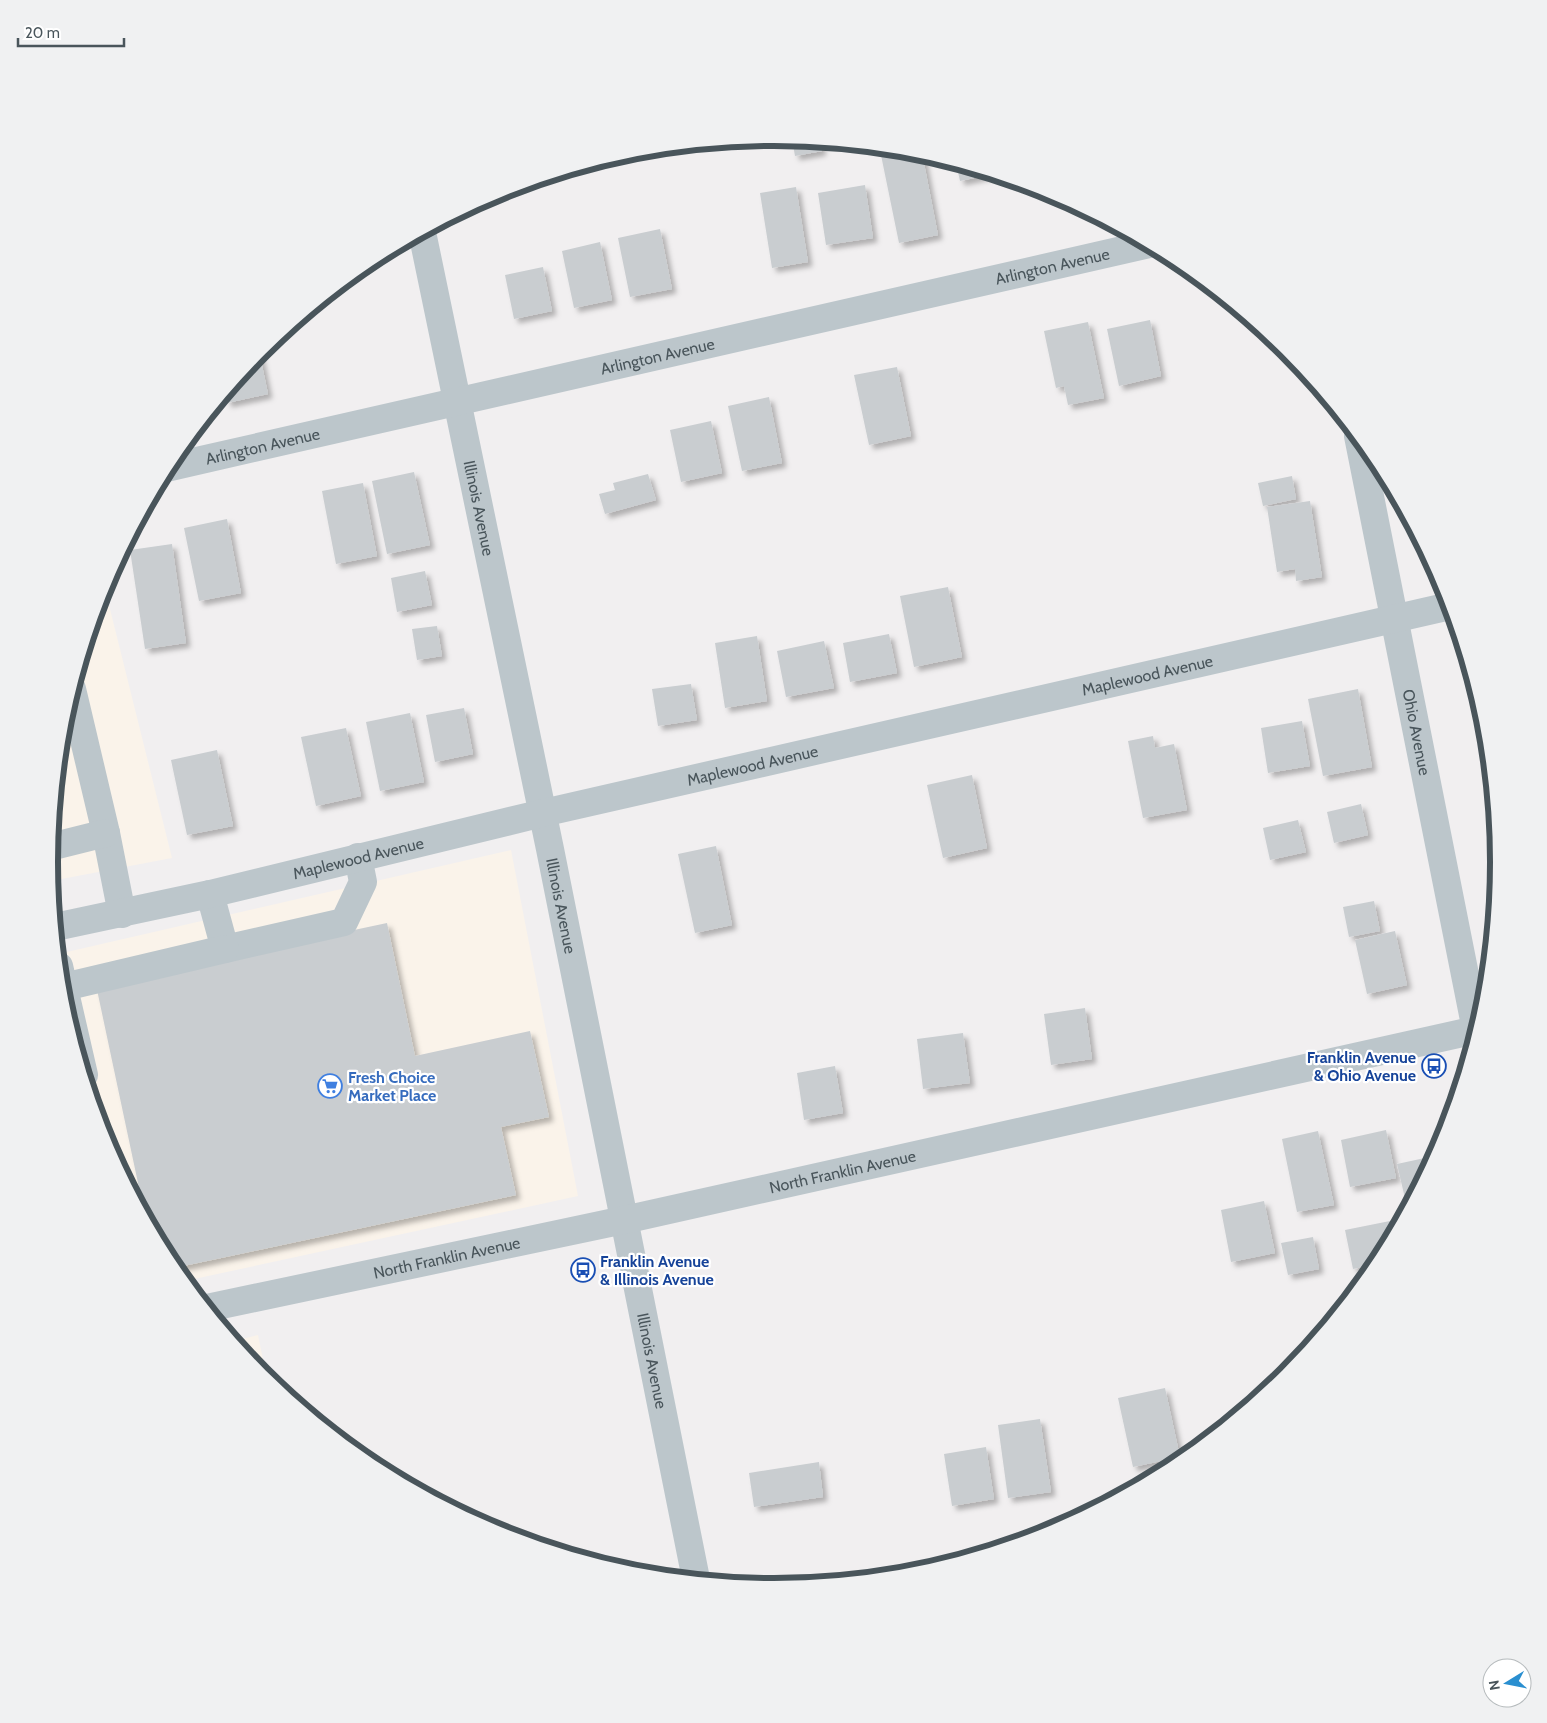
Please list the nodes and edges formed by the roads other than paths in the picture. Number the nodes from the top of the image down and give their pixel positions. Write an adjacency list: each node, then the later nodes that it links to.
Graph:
1 (423, 237): 3 (street, Illinois Avenue)
2 (1140, 246): 3 (street, Arlington Avenue)
3 (457, 403): 5 (street, Arlington Avenue); 9 (street, Illinois Avenue)
4 (1362, 454): 7 (street, Ohio Avenue)
5 (177, 466)
6 (1443, 608): 7 (street, Maplewood Avenue)
7 (1395, 618): 9 (street, Maplewood Avenue); 18 (street, Ohio Avenue)
8 (75, 704): 10 (street)
9 (543, 813): 12 (street, Maplewood Avenue); 20 (street, Illinois Avenue)
10 (106, 833): 11 (street); 14 (street)
11 (58, 845)
12 (358, 857): 13 (street, Maplewood Avenue); 16 (street)
13 (210, 894): 14 (street, Maplewood Avenue); 16 (street)
14 (122, 914): 15 (street, Maplewood Avenue)
15 (61, 926)
16 (225, 949): 17 (street)
17 (67, 976)
18 (1473, 1014)
19 (1469, 1032): 20 (street, North Franklin Avenue)
20 (624, 1220): 21 (street, North Franklin Avenue); 22 (street, Illinois Avenue)
21 (213, 1307)
22 (695, 1573)

